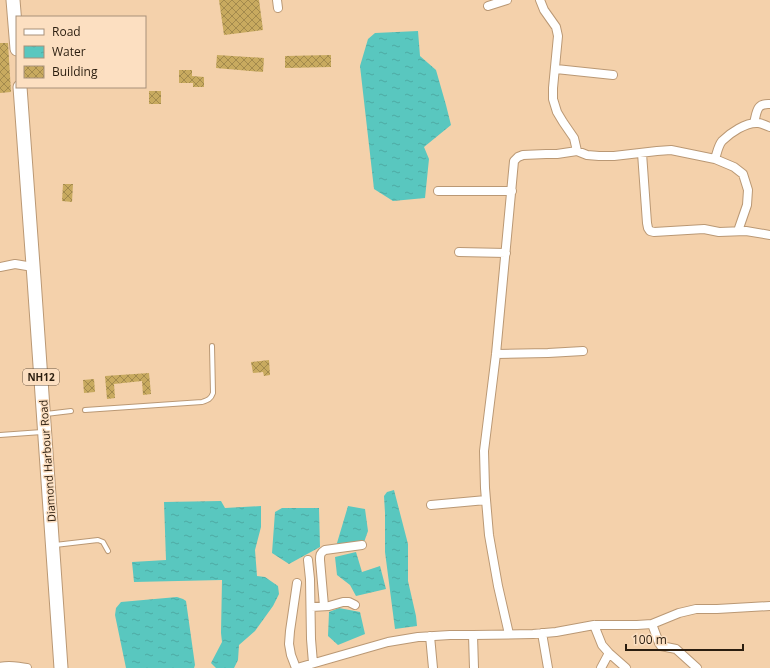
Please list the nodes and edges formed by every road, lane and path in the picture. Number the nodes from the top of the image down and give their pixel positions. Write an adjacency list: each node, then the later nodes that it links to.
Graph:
1 (13, 0): 5 (highway)
2 (507, 0): 4 (street)
3 (540, 0): 6 (street)
4 (488, 6)
5 (16, 37)
6 (556, 69): 7 (street); 12 (street)
7 (613, 75)
8 (20, 88): 22 (highway, Diamond Harbour Road / NH12)
9 (770, 104): 10 (street)
10 (754, 123): 11 (street); 14 (street)
11 (770, 127)
12 (577, 151): 13 (street); 16 (street)
13 (642, 153): 14 (street); 17 (street)
14 (715, 159): 17 (street)
15 (438, 191): 16 (street)
16 (512, 191): 20 (street)
17 (738, 231): 18 (street)
18 (770, 235)
19 (459, 252): 20 (street)
20 (506, 252): 25 (street)
21 (0, 266): 22 (street)
22 (33, 267): 28 (highway, Diamond Harbour Road / NH12)
23 (212, 346): 26 (lane)
24 (583, 351): 25 (street)
25 (496, 354): 31 (street)
26 (85, 410)
27 (71, 411): 28 (lane)
28 (43, 414): 29 (highway, Diamond Harbour Road / NH12)
29 (45, 432): 30 (lane); 33 (highway, Diamond Harbour Road / NH12)
30 (0, 435)
31 (486, 500): 32 (street); 45 (street)
32 (431, 505)
33 (52, 545): 35 (lane); 52 (highway, Diamond Harbour Road / NH12)
34 (362, 546): 39 (street)
35 (108, 551)
36 (308, 560): 41 (street)
37 (297, 583): 53 (street)
38 (355, 605): 39 (street)
39 (324, 606): 41 (street)
40 (770, 606): 42 (street)
41 (311, 607): 49 (street)
42 (652, 624): 43 (street); 59 (street)
43 (594, 625): 44 (street); 48 (street)
44 (542, 633): 45 (street); 56 (street)
45 (508, 634): 46 (street)
46 (473, 635): 47 (street); 55 (street)
47 (430, 636): 49 (street); 54 (street)
48 (609, 653): 57 (street); 58 (street)
49 (313, 663): 53 (street)
50 (0, 667): 51 (street)
51 (26, 668)
52 (61, 668)
53 (296, 668)
54 (433, 668)
55 (474, 668)
56 (548, 668)
57 (601, 668)
58 (626, 668)
59 (698, 668)

